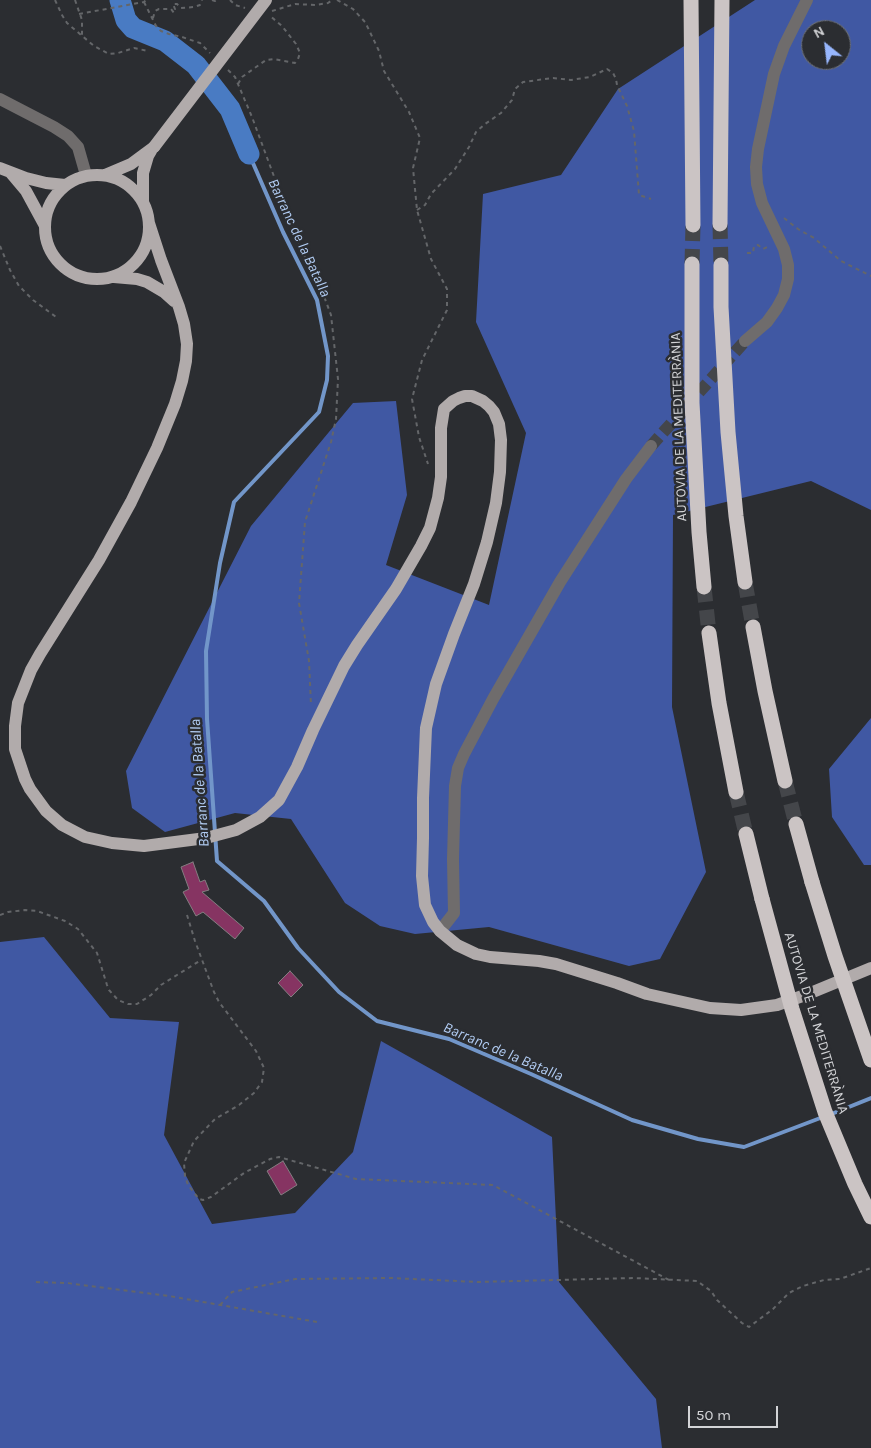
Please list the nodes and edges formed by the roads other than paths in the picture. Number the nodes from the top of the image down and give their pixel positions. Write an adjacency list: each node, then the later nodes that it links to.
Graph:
1 (691, 0): 14 (highway)
2 (722, 0): 13 (highway)
3 (807, 0): 20 (street)
4 (268, 5): 6 (main road, bridge)
5 (0, 99): 8 (street)
6 (154, 147): 9 (main road); 11 (main road)
7 (5, 170): 10 (main road); 15 (main road)
8 (86, 175): 9 (main road); 10 (main road)
9 (104, 175): 11 (main road)
10 (65, 185): 15 (main road)
11 (143, 202): 12 (main road)
12 (150, 223): 18 (main road); 19 (main road)
13 (720, 224)
14 (693, 225)
15 (44, 226): 18 (main road)
16 (692, 264): 23 (highway, AUTOVIA DE LA MEDITERRÀNIA)
17 (721, 265): 22 (highway)
18 (112, 277): 19 (main road)
19 (179, 307): 30 (main road)
20 (745, 341)
21 (651, 446): 30 (street)
22 (745, 582)
23 (704, 587)
24 (753, 627): 26 (highway)
25 (709, 634): 27 (highway)
26 (785, 781)
27 (736, 792)
28 (796, 824): 32 (highway, bridge)
29 (746, 834): 33 (highway, AUTOVIA DE LA MEDITERRÀNIA, bridge)
30 (440, 931): 31 (main road)
31 (871, 968)
32 (871, 1060)
33 (871, 1217)

